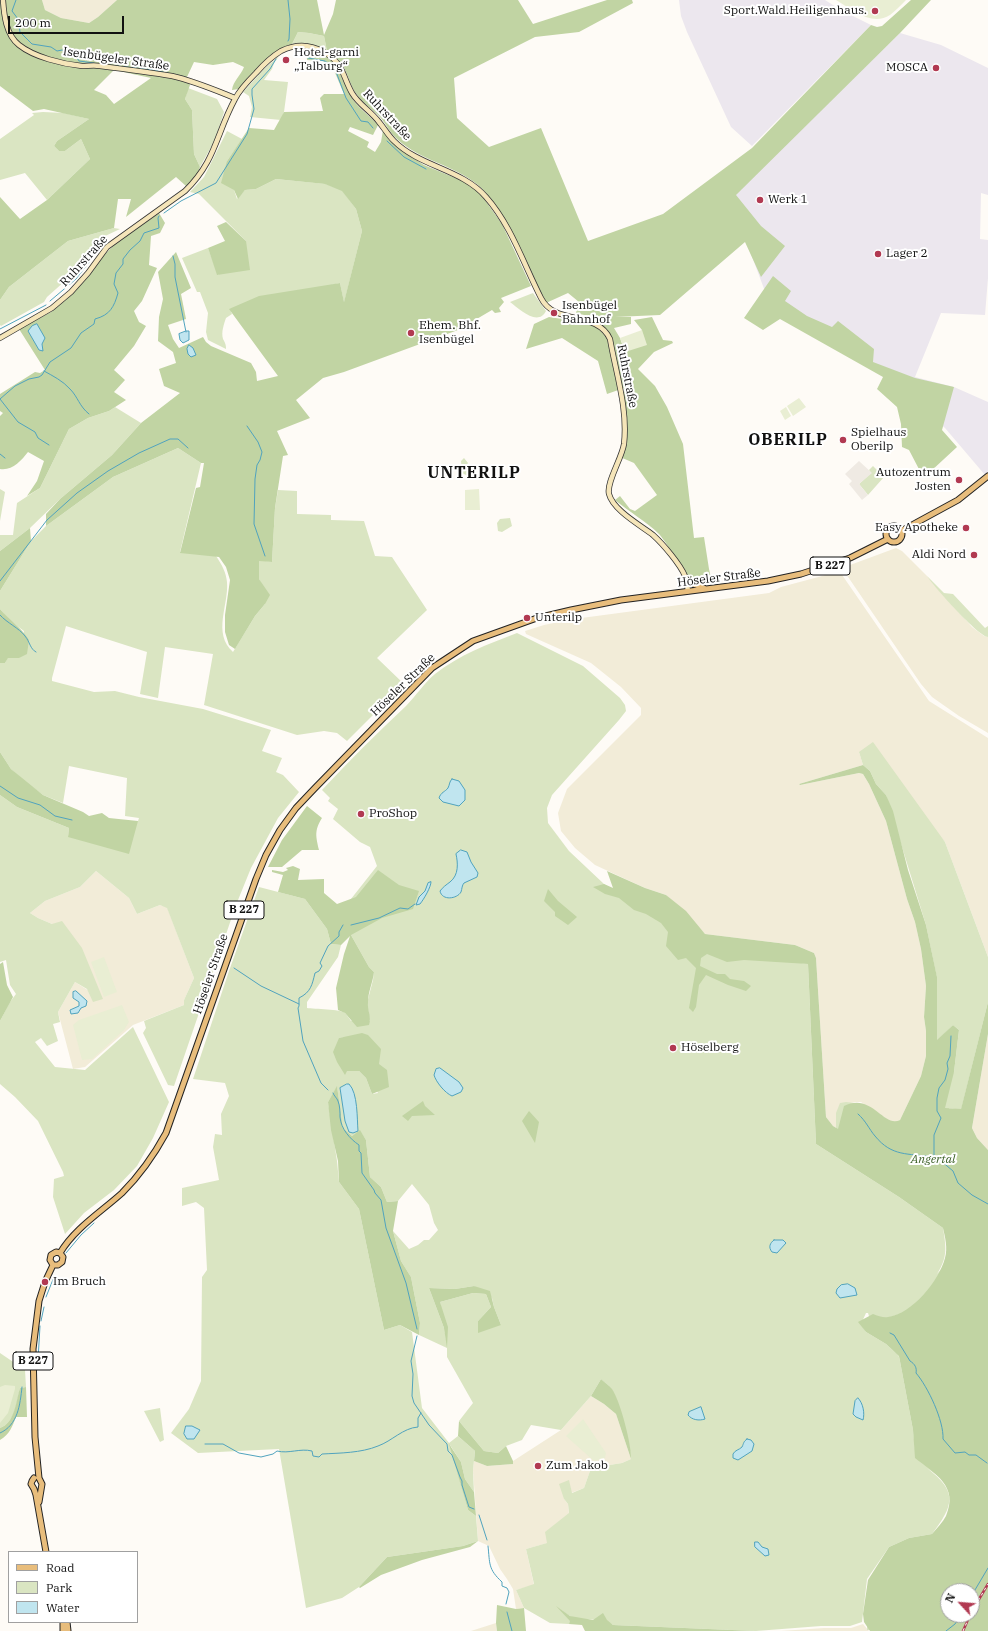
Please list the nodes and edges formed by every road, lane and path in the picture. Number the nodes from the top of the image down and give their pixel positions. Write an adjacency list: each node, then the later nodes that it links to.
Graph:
1 (3, 0): 2 (main road, Isenbügeler Straße)
2 (235, 98): 3 (main road, Ruhrstraße); 7 (main road, Ruhrstraße)
3 (0, 338)
4 (988, 476): 5 (main road)
5 (901, 531): 6 (main road); 6 (main road)
6 (888, 539): 8 (main road, Höseler Straße / B 227)
7 (686, 582): 8 (main road); 9 (main road, Ruhrstraße)
8 (707, 588): 9 (main road, Höseler Straße / B 227)
9 (688, 591): 10 (main road, Höseler Straße / B 227)
10 (60, 1253): 11 (main road); 11 (main road)
11 (54, 1264): 12 (main road, B 227)
12 (37, 1478): 13 (main road); 14 (main road)
13 (40, 1488): 14 (main road); 15 (main road)
14 (34, 1489): 15 (main road)
15 (39, 1513): 16 (main road)
16 (46, 1551)

